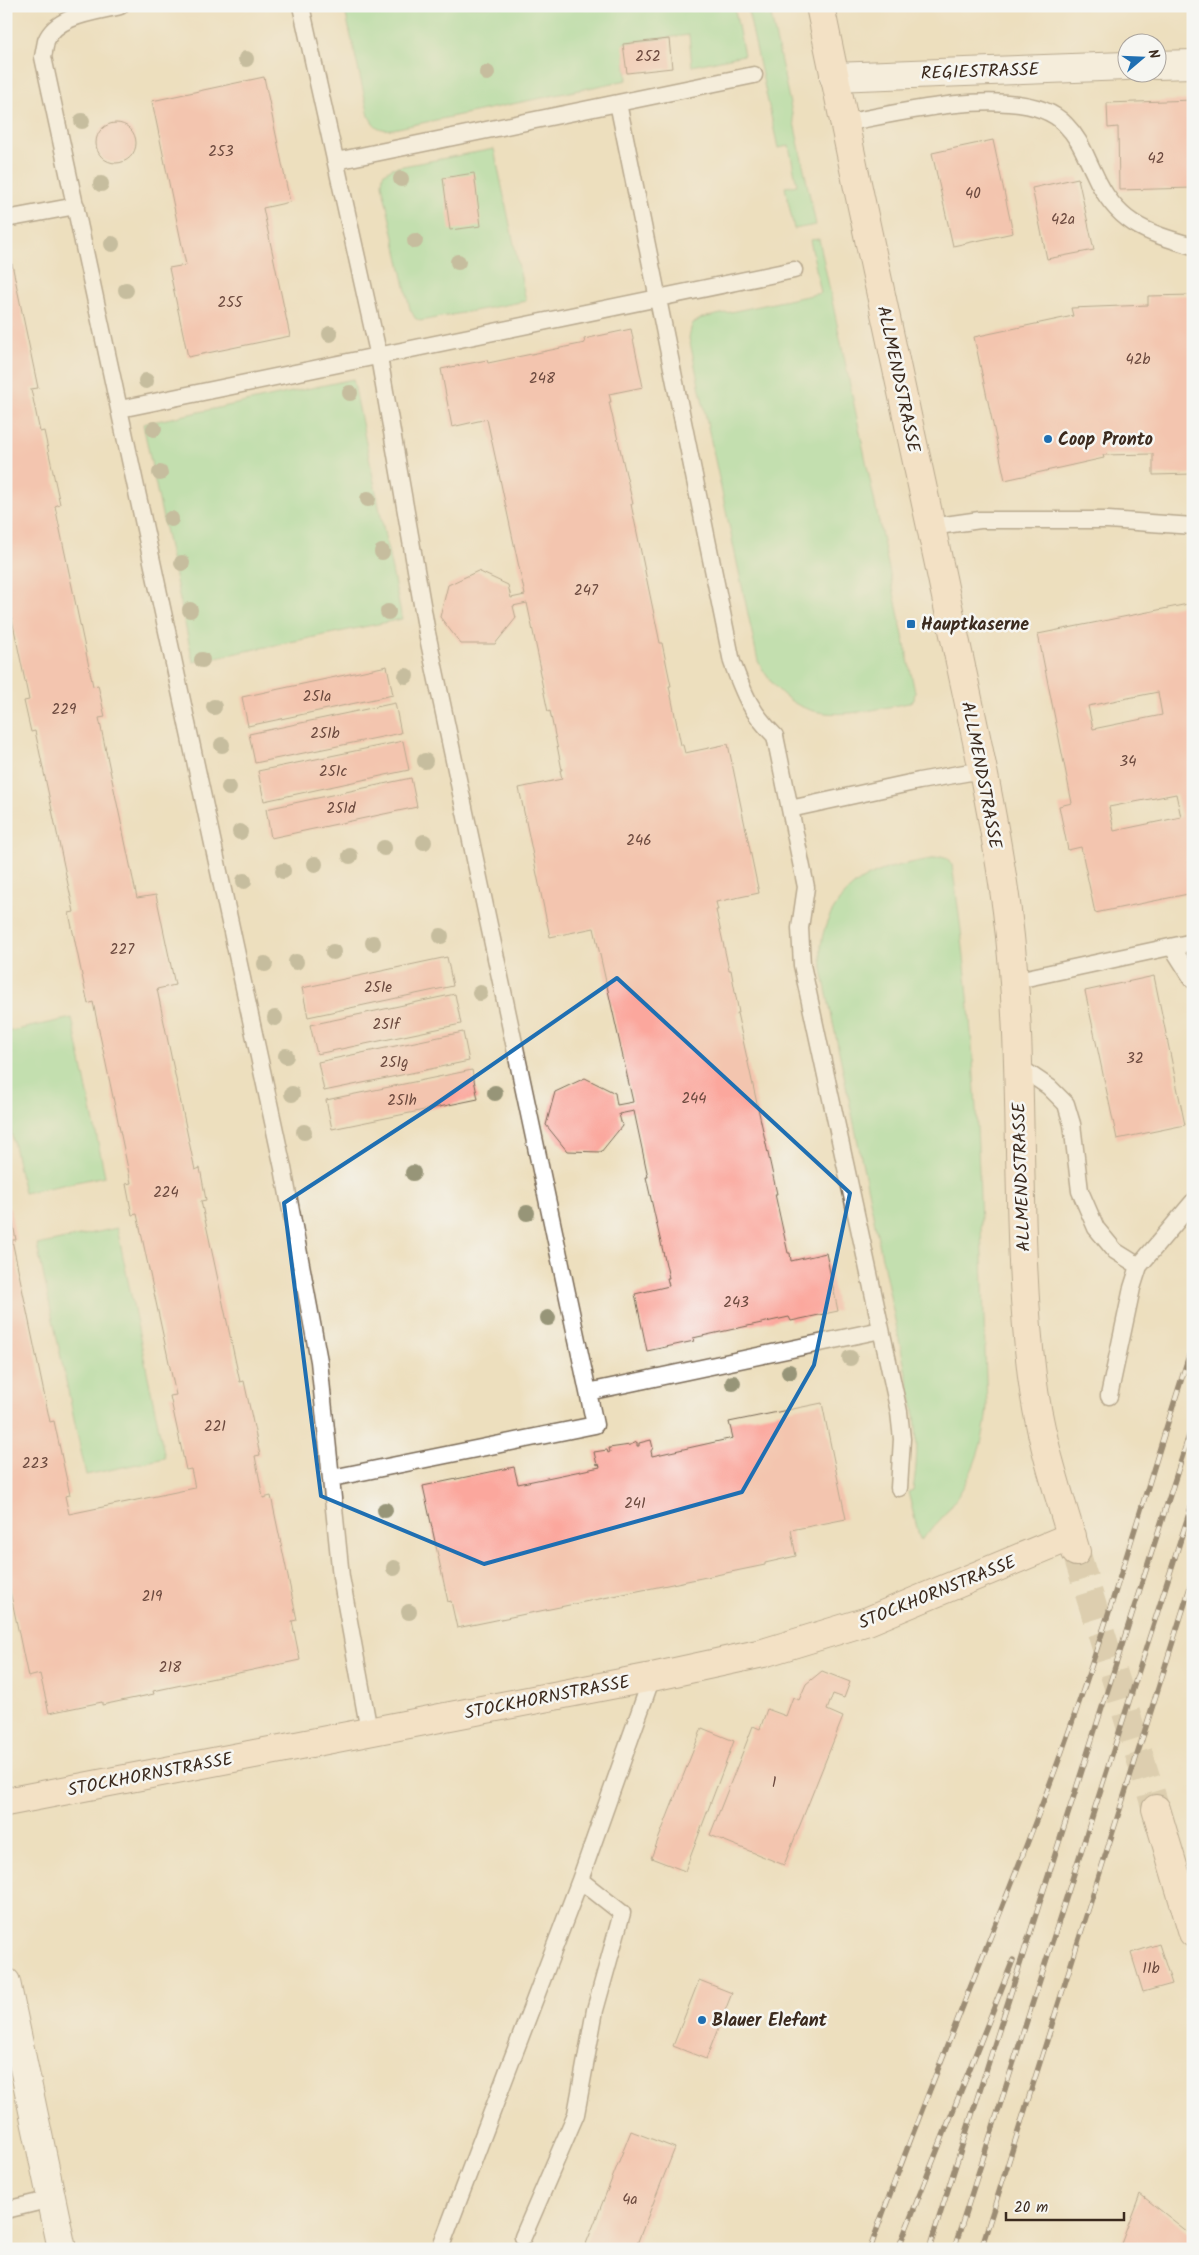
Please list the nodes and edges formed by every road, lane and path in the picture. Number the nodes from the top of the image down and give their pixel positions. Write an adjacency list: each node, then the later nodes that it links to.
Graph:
1 (120, 6): 12 (lane)
2 (301, 6): 11 (lane)
3 (820, 6): 8 (main road, ALLMENDSTRASSE)
4 (1193, 64): 5 (street)
5 (1166, 65)
6 (1116, 66): 8 (street, REGIESTRASSE)
7 (754, 75): 9 (lane)
8 (834, 77): 10 (main road, ALLMENDSTRASSE)
9 (618, 103): 11 (lane); 16 (lane)
10 (845, 123): 14 (lane); 20 (main road, ALLMENDSTRASSE)
11 (336, 161): 17 (lane)
12 (76, 206): 13 (lane); 18 (lane)
13 (6, 220)
14 (1193, 246)
15 (794, 270): 16 (lane)
16 (658, 298): 17 (lane); 22 (lane)
17 (378, 357): 18 (lane); 31 (lane)
18 (120, 409): 33 (lane)
19 (1193, 526): 20 (lane)
20 (931, 527): 21 (main road, ALLMENDSTRASSE)
21 (982, 770): 22 (lane); 26 (main road, ALLMENDSTRASSE)
22 (790, 809): 30 (lane)
23 (1193, 942): 24 (lane)
24 (1172, 947): 25 (lane); 26 (lane)
25 (1193, 980)
26 (1013, 981): 27 (main road, ALLMENDSTRASSE)
27 (1018, 1066): 29 (lane); 35 (main road, ALLMENDSTRASSE)
28 (1193, 1202): 29 (lane)
29 (1139, 1266): 32 (lane)
30 (881, 1330): 31 (lane); 34 (lane)
31 (588, 1392): 33 (lane)
32 (1108, 1396)
33 (332, 1478): 37 (lane)
34 (899, 1488)
35 (1074, 1544): 36 (main road, STOCKHORNSTRASSE)
36 (652, 1677): 37 (main road, STOCKHORNSTRASSE); 40 (lane)
37 (369, 1731): 38 (main road, STOCKHORNSTRASSE)
38 (6, 1802)
39 (1156, 1809): 41 (main road)
40 (580, 1880): 45 (lane); 47 (lane)
41 (1193, 1933)
42 (6, 1982): 43 (street)
43 (51, 2199): 44 (lane); 46 (street)
44 (6, 2210)
45 (523, 2237)
46 (62, 2249)
47 (440, 2249)

